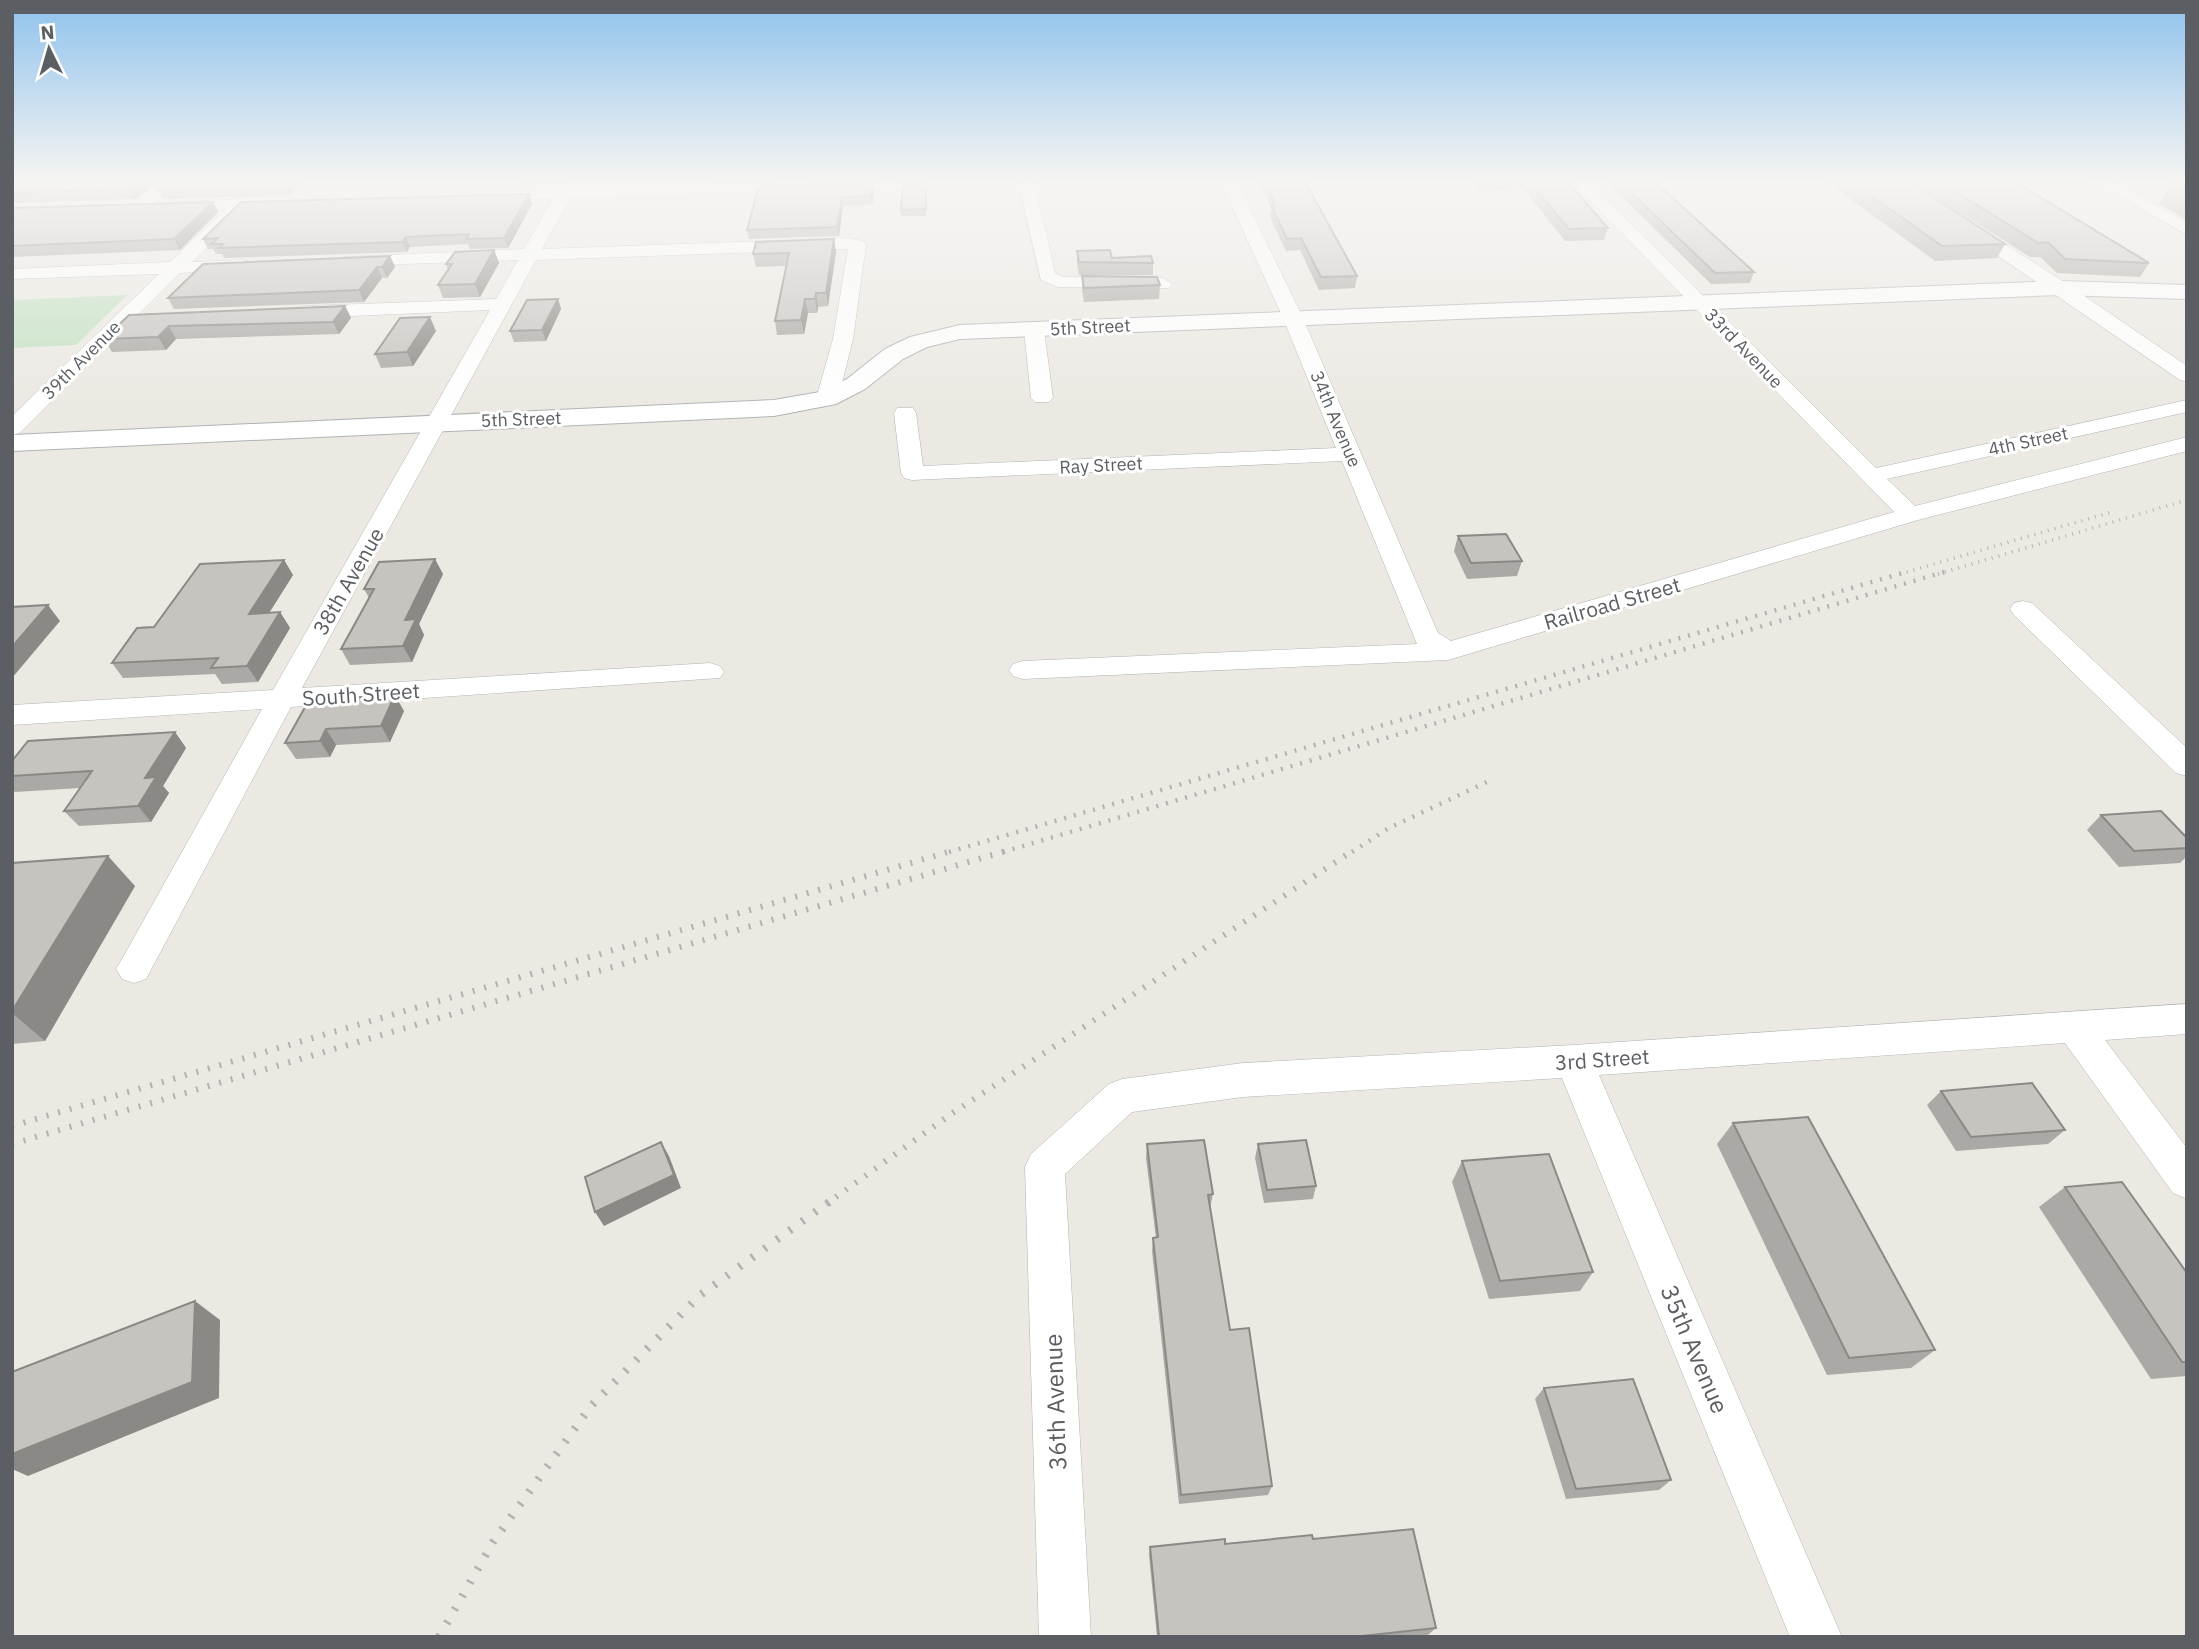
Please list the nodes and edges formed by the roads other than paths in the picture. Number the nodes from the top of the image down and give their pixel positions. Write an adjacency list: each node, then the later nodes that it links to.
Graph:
1 (185, 257): 11 (street, 39th Avenue)
2 (448, 257): 9 (street)
3 (527, 257): 17 (street, 38th Avenue)
4 (855, 257): 25 (street)
5 (1043, 257): 13 (street)
6 (1264, 257): 20 (street, 34th Avenue)
7 (1654, 257): 16 (street, 33rd Avenue)
8 (2013, 257): 14 (street)
9 (338, 261)
10 (256, 264): 11 (street)
11 (173, 268): 12 (street); 21 (street, 39th Avenue)
12 (12, 274)
13 (1163, 284)
14 (2060, 288): 15 (street, 5th Street); 16 (street, 5th Street); 23 (street)
15 (2187, 292)
16 (1699, 303): 20 (street, 5th Street); 33 (street, 33rd Avenue)
17 (502, 304): 18 (street); 28 (street, 38th Avenue)
18 (285, 313)
19 (149, 318): 21 (street)
20 (1293, 318): 22 (street, 5th Street); 32 (street, 34th Avenue)
21 (122, 319): 29 (street, 39th Avenue)
22 (1034, 330): 24 (street); 25 (street, 5th Street)
23 (2187, 376)
24 (1042, 398)
25 (827, 399): 28 (street, 5th Street)
26 (2187, 406): 33 (street, 4th Street)
27 (905, 413): 32 (street, Ray Street)
28 (438, 423): 30 (street, 5th Street); 39 (street, 38th Avenue)
29 (12, 428)
30 (12, 443)
31 (2187, 444): 34 (street, Railroad Street)
32 (1350, 454): 36 (street, 34th Avenue)
33 (1869, 476): 34 (street, 33rd Avenue)
34 (1910, 515): 36 (street, Railroad Street)
35 (2023, 609): 41 (street)
36 (1448, 651): 37 (street, Railroad Street)
37 (1023, 670)
38 (710, 671): 39 (street, South Street)
39 (281, 699): 40 (street, South Street); 42 (street, 38th Avenue)
40 (15, 719)
41 (2187, 766)
42 (134, 969)
43 (2187, 1019): 44 (street, 3rd Street)
44 (2075, 1028): 45 (street, 3rd Street); 47 (street)
45 (1574, 1061): 46 (street, 3rd Street); 49 (street, 35th Avenue)
46 (1045, 1167): 48 (street, 36th Avenue)
47 (2187, 1180)
48 (1065, 1637)
49 (1816, 1637)

